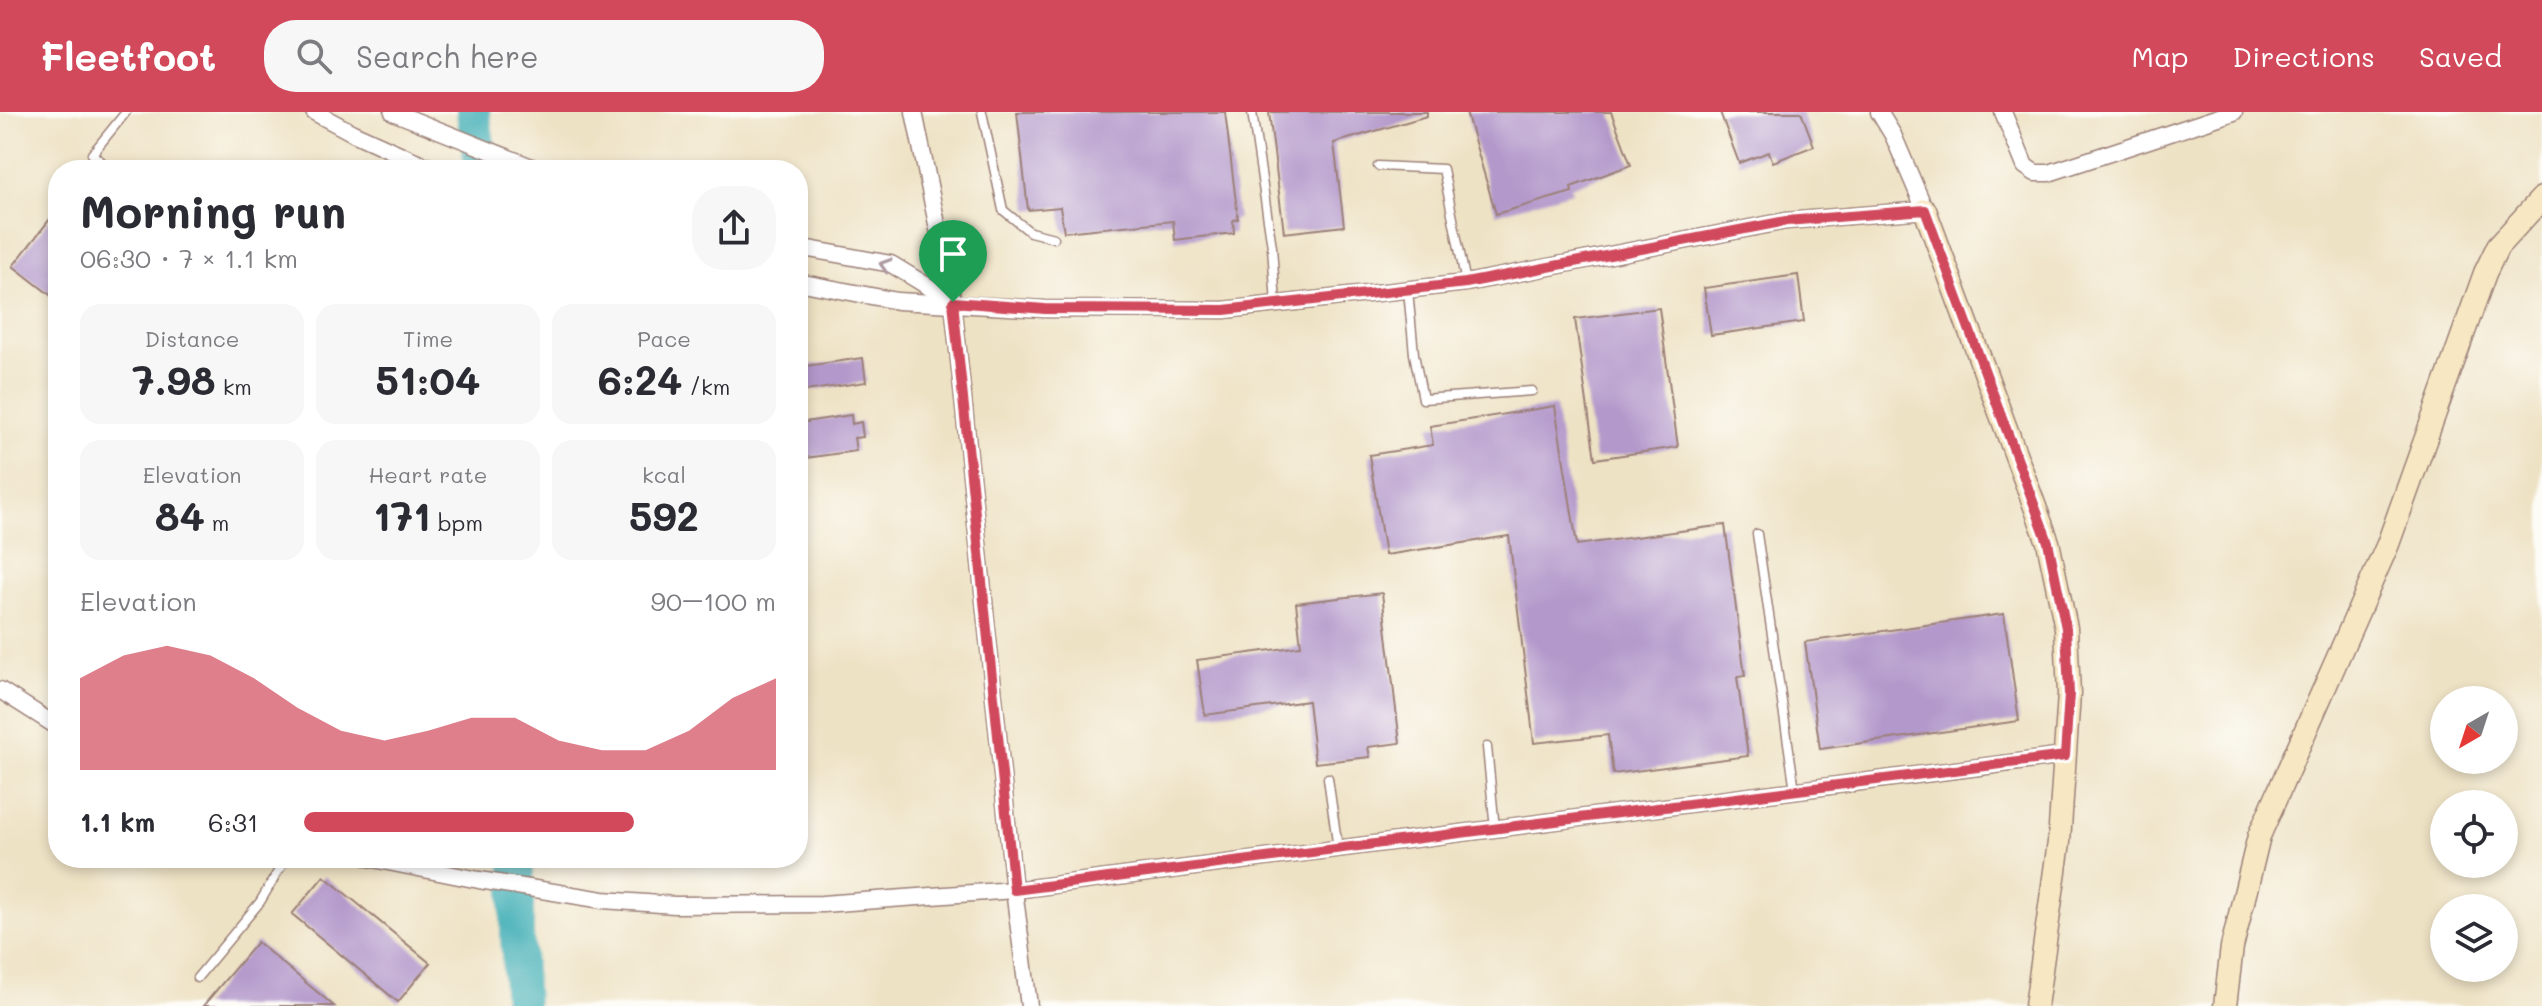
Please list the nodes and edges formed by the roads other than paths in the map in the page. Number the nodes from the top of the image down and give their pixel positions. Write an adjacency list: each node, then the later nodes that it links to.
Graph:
1 (126, 112): 10 (lane)
2 (314, 112): 11 (street)
3 (393, 112): 12 (street)
4 (914, 112): 21 (street)
5 (982, 112): 16 (lane)
6 (1252, 112): 22 (lane)
7 (1879, 112): 15 (street)
8 (2003, 112): 9 (street)
9 (2234, 112)
10 (100, 160)
11 (413, 160)
12 (513, 160)
13 (1378, 166): 18 (lane)
14 (2542, 198): 39 (street)
15 (1925, 210): 18 (street); 28 (street)
16 (1054, 238)
17 (808, 249): 21 (street, one-way to 17)
18 (1466, 283): 20 (street)
19 (808, 284): 21 (street)
20 (1408, 289): 22 (street); 23 (lane)
21 (953, 302): 22 (street); 35 (street)
22 (1276, 304)
23 (1532, 391)
24 (1757, 534): 30 (lane)
25 (0, 690): 26 (street)
26 (48, 721)
27 (1487, 747): 31 (lane)
28 (2065, 756): 30 (street); 38 (street)
29 (1328, 778): 32 (lane)
30 (1795, 790): 31 (street)
31 (1495, 829): 32 (street)
32 (1338, 849): 35 (street)
33 (280, 868): 36 (lane)
34 (418, 868): 35 (street)
35 (1014, 890): 37 (street)
36 (197, 978)
37 (1029, 1006)
38 (2036, 1006)
39 (2225, 1006)

